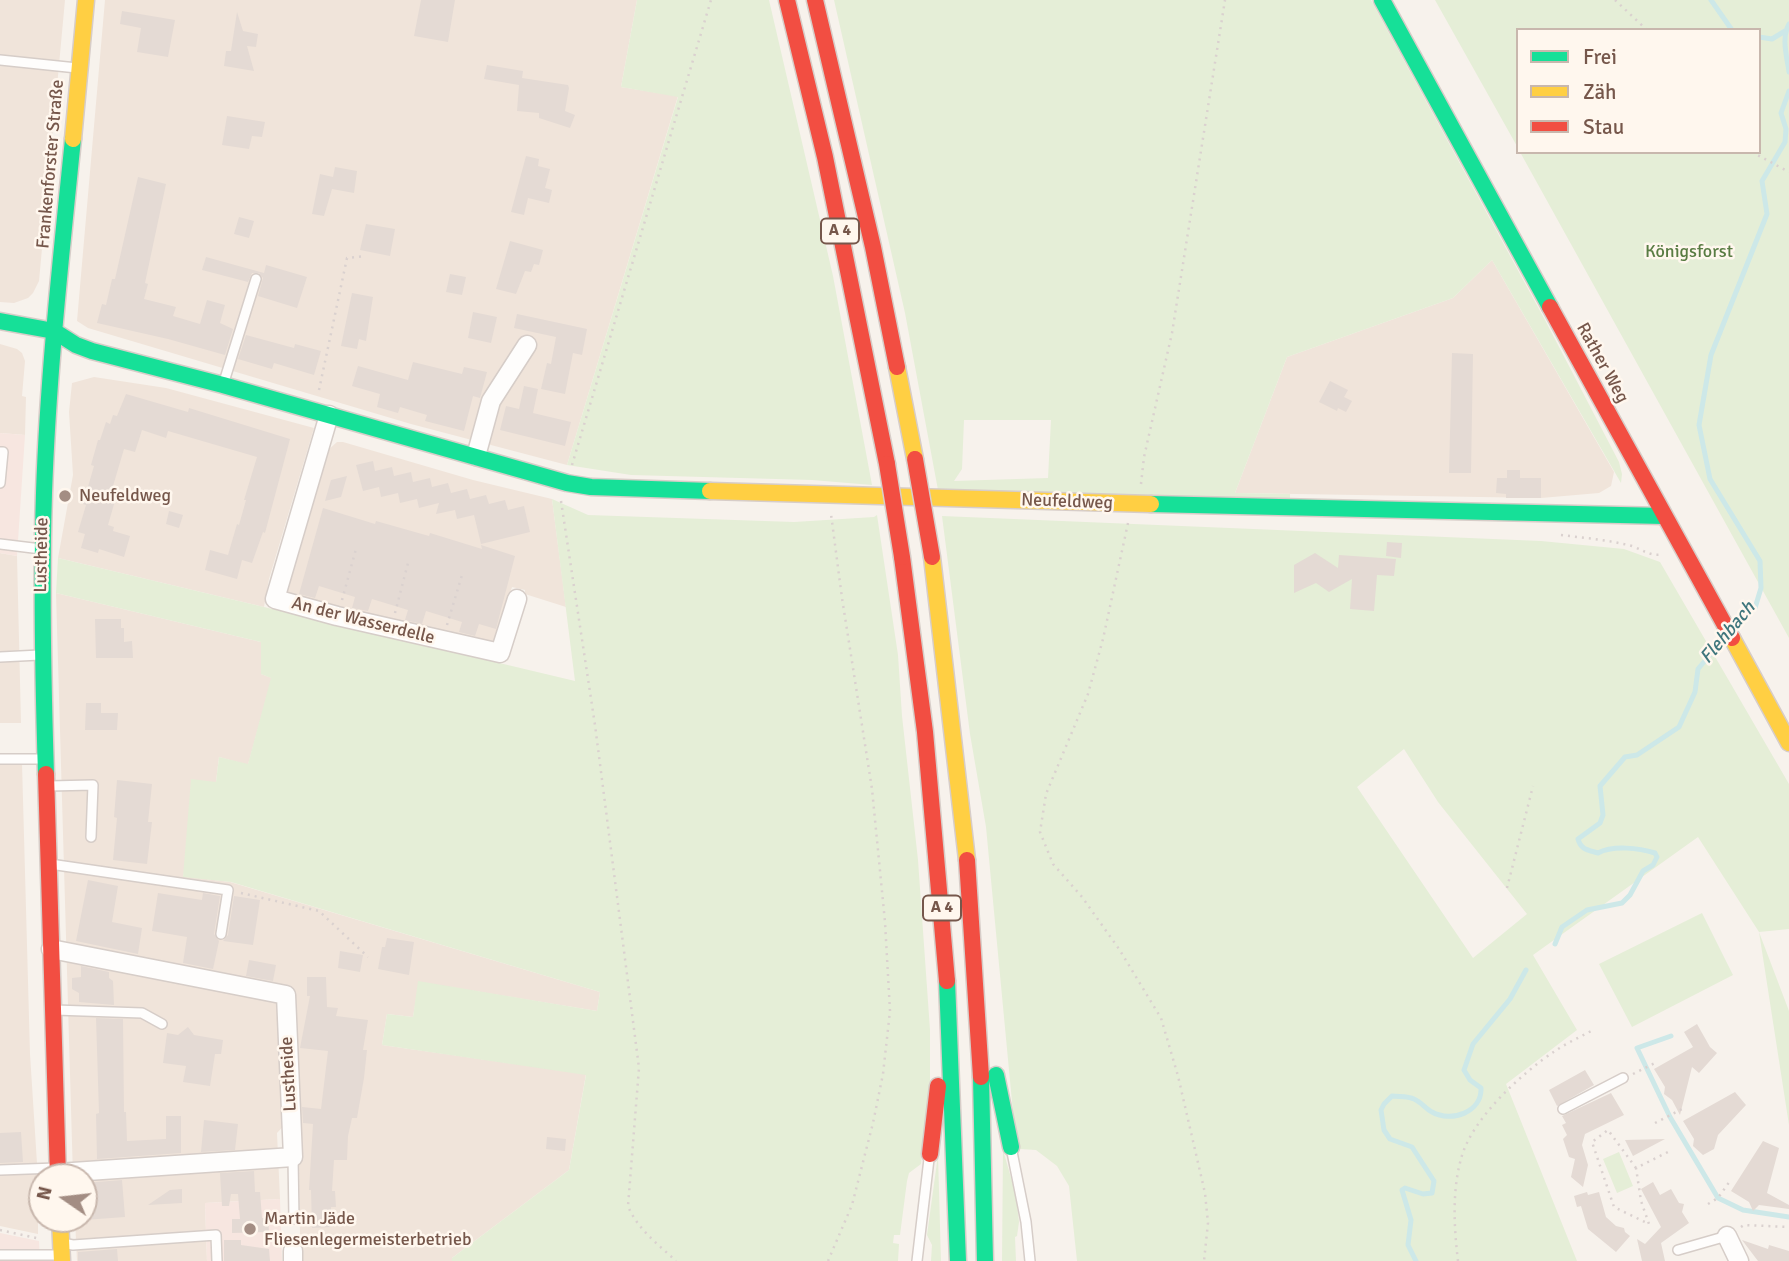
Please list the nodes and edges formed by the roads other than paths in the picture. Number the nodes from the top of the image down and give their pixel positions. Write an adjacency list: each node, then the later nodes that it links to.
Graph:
1 (86, 0): 6 (main road, Frankenforster Straße)
2 (786, 0): 30 (main road, A 4, bridge)
3 (815, 0): 31 (main road, A 4, bridge)
4 (1382, 0): 16 (main road, Rather Weg)
5 (0, 60): 6 (lane)
6 (79, 68): 9 (main road, Frankenforster Straße)
7 (256, 279): 11 (lane)
8 (0, 321): 9 (main road, Neufeldweg)
9 (54, 331): 11 (main road, Neufeldweg); 18 (main road, Lustheide)
10 (527, 345): 14 (street)
11 (223, 385): 12 (main road, Neufeldweg)
12 (322, 413): 14 (main road, Neufeldweg); 19 (street, An der Wasserdelle)
13 (0, 452): 15 (lane)
14 (476, 456): 16 (main road, Neufeldweg)
15 (0, 483)
16 (1663, 516): 22 (main road, Rather Weg)
17 (0, 544): 18 (lane)
18 (43, 550): 20 (main road, Lustheide)
19 (517, 599)
20 (41, 655): 21 (lane); 24 (main road, Lustheide)
21 (0, 657)
22 (1789, 743)
23 (0, 759): 24 (lane)
24 (45, 759): 25 (main road, Lustheide)
25 (46, 786): 26 (lane); 27 (main road, Lustheide)
26 (91, 837)
27 (48, 864): 28 (lane); 29 (main road, Lustheide)
28 (221, 934)
29 (51, 949): 32 (main road, Lustheide); 38 (street, Lustheide)
30 (948, 984): 37 (main road); 51 (main road, A 4)
31 (978, 1002): 36 (main road); 52 (main road, A 4)
32 (52, 1010): 33 (lane); 39 (main road, Lustheide)
33 (162, 1024)
34 (1623, 1078): 35 (lane)
35 (1563, 1109)
36 (1011, 1147): 53 (lane)
37 (930, 1154): 50 (lane)
38 (293, 1157): 41 (street); 43 (lane)
39 (58, 1163)
40 (0, 1170): 42 (lane)
41 (98, 1170)
42 (28, 1171)
43 (294, 1220)
44 (60, 1233): 47 (main road)
45 (1727, 1237): 46 (lane); 54 (street)
46 (1678, 1250)
47 (61, 1253): 48 (lane); 49 (lane)
48 (0, 1255)
49 (217, 1261)
50 (917, 1261)
51 (958, 1261)
52 (985, 1261)
53 (1030, 1261)
54 (1738, 1261)

